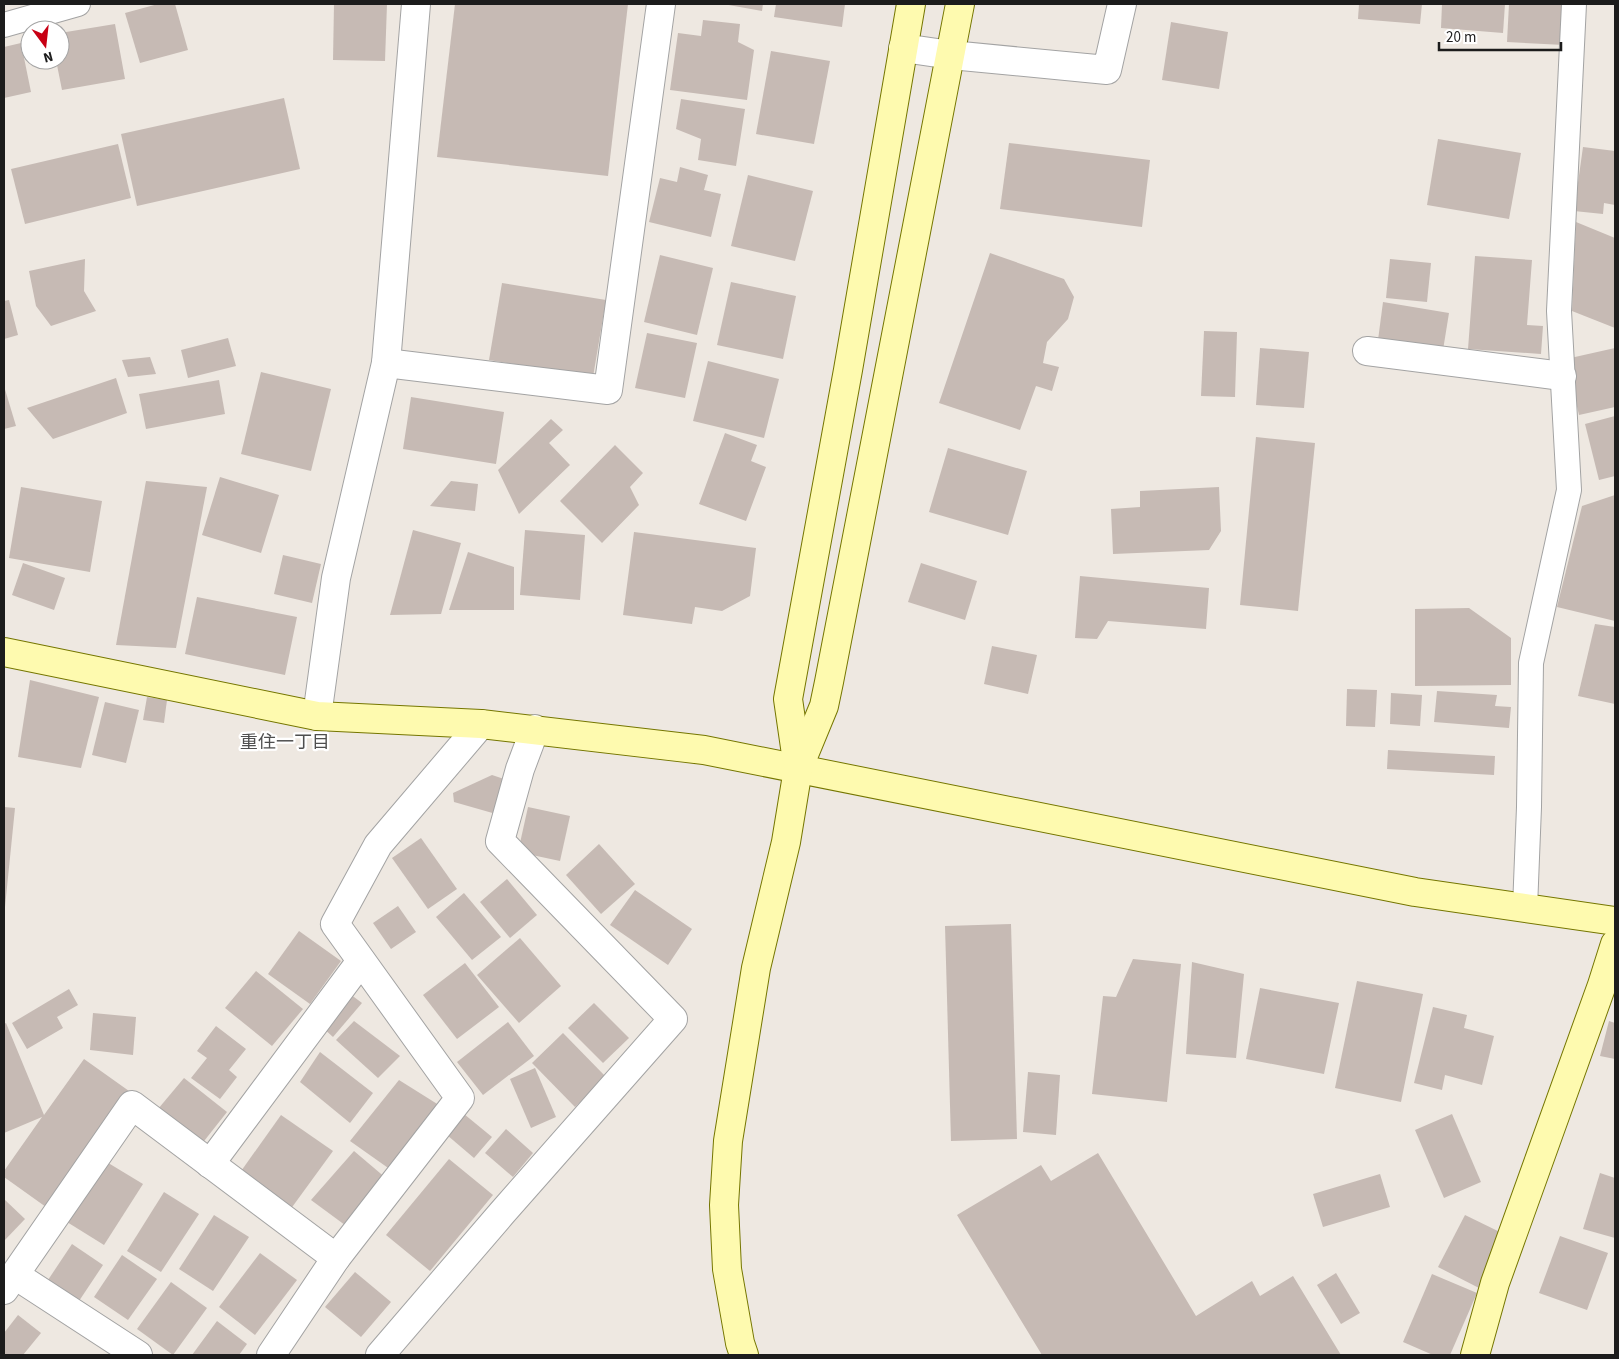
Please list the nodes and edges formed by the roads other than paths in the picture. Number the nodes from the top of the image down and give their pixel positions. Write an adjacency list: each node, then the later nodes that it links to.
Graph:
1 (78, 4): 8 (lane)
2 (416, 4): 12 (street)
3 (661, 4): 12 (street)
4 (911, 4): 9 (street)
5 (960, 4): 10 (street)
6 (1122, 4): 10 (street)
7 (1574, 4): 13 (lane)
8 (4, 25)
9 (903, 48): 10 (street); 18 (street)
10 (951, 55): 18 (street)
11 (1367, 351): 13 (street)
12 (386, 363): 15 (street)
13 (1562, 376): 19 (lane)
14 (4, 652): 15 (street)
15 (317, 716): 16 (street)
16 (482, 724): 17 (street); 22 (street)
17 (535, 729): 18 (street); 28 (street)
18 (798, 769): 19 (street); 29 (street)
19 (1525, 908): 20 (street)
20 (1615, 921)
21 (1615, 944): 30 (street)
22 (361, 961): 23 (street); 24 (street)
23 (210, 1164): 24 (street); 25 (street)
24 (336, 1258): 27 (street)
25 (10, 1283): 26 (street)
26 (138, 1355)
27 (271, 1355)
28 (380, 1355)
29 (744, 1355)
30 (1475, 1355)

